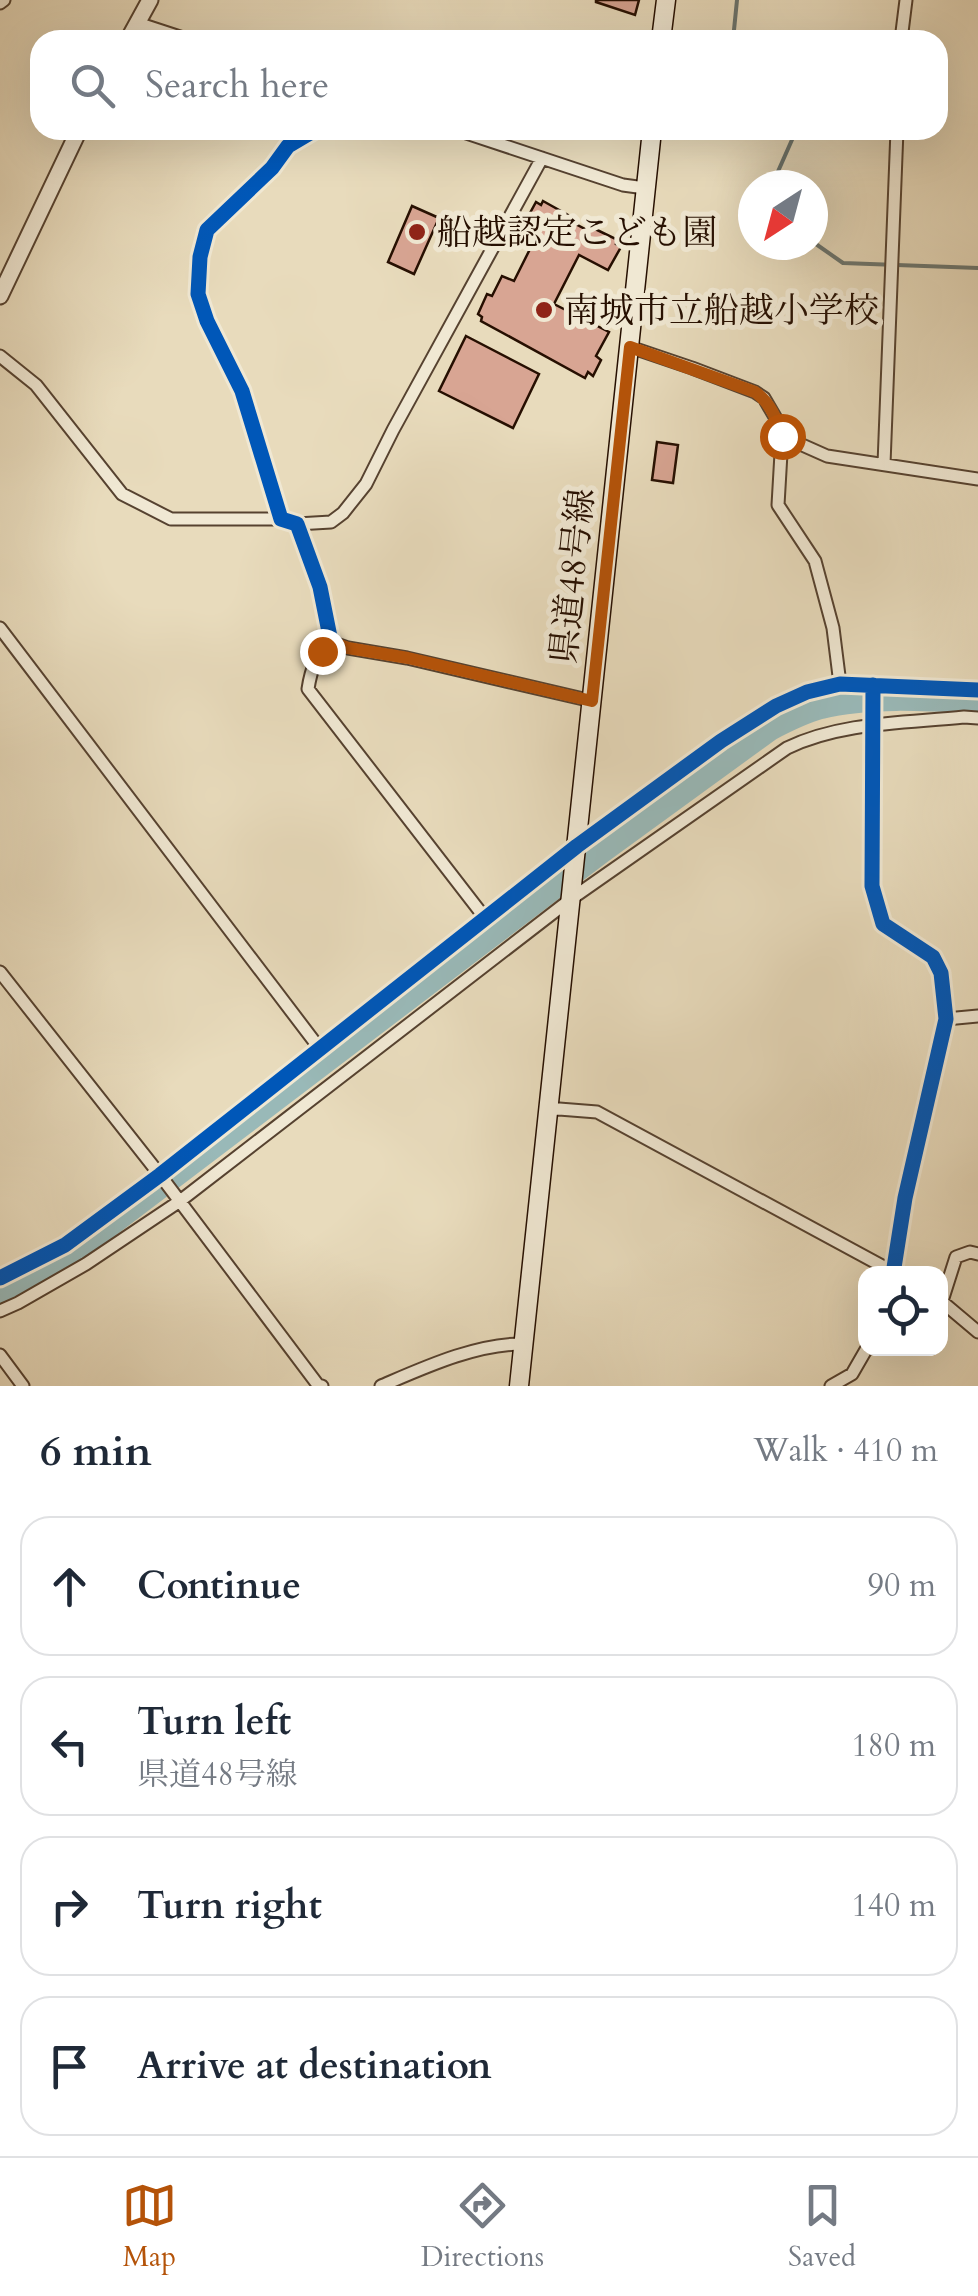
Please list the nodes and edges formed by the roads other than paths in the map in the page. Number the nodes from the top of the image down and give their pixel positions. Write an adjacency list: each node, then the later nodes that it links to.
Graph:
1 (150, 0): 4 (street)
2 (666, 0): 7 (main road)
3 (906, 0): 8 (street)
4 (138, 23): 5 (street); 6 (street)
5 (134, 30)
6 (159, 30)
7 (663, 30)
8 (902, 30)
9 (74, 140): 16 (street)
10 (298, 140): 22 (street)
11 (487, 140): 14 (street)
12 (651, 140): 15 (main road, 県道48号線)
13 (897, 140): 20 (street)
14 (542, 158): 15 (street); 23 (street)
15 (645, 188): 17 (main road, 県道48号線)
16 (0, 296)
17 (630, 347): 19 (street); 29 (main road, 県道48号線)
18 (0, 356): 22 (street)
19 (782, 436): 20 (street); 26 (street)
20 (884, 464): 21 (street)
21 (978, 479)
22 (281, 519): 23 (street)
23 (297, 524): 25 (street)
24 (0, 628): 38 (street)
25 (331, 642): 29 (street); 34 (street)
26 (840, 684): 27 (street); 32 (street)
27 (872, 685): 28 (street); 31 (street)
28 (978, 690)
29 (592, 701): 32 (main road, 県道48号線)
30 (978, 718): 31 (street)
31 (871, 726): 33 (street); 37 (street)
32 (576, 852): 33 (main road, 県道48号線); 34 (street)
33 (572, 895): 39 (main road, 県道48号線); 41 (street)
34 (486, 918): 38 (street)
35 (0, 972): 40 (street)
36 (978, 1016): 37 (street)
37 (946, 1019): 44 (street)
38 (320, 1050): 40 (street)
39 (549, 1110): 43 (street); 50 (main road, 県道48号線)
40 (160, 1174): 41 (street); 45 (street)
41 (180, 1201): 48 (street); 54 (street)
42 (978, 1254): 46 (street)
43 (882, 1266)
44 (896, 1266)
45 (0, 1278)
46 (948, 1280)
47 (948, 1307): 49 (street)
48 (0, 1311)
49 (978, 1332)
50 (524, 1344): 55 (street); 56 (main road, 県道48号線)
51 (0, 1355): 53 (street)
52 (862, 1356): 57 (street)
53 (23, 1386)
54 (319, 1386)
55 (381, 1386)
56 (520, 1386)
57 (831, 1386)

